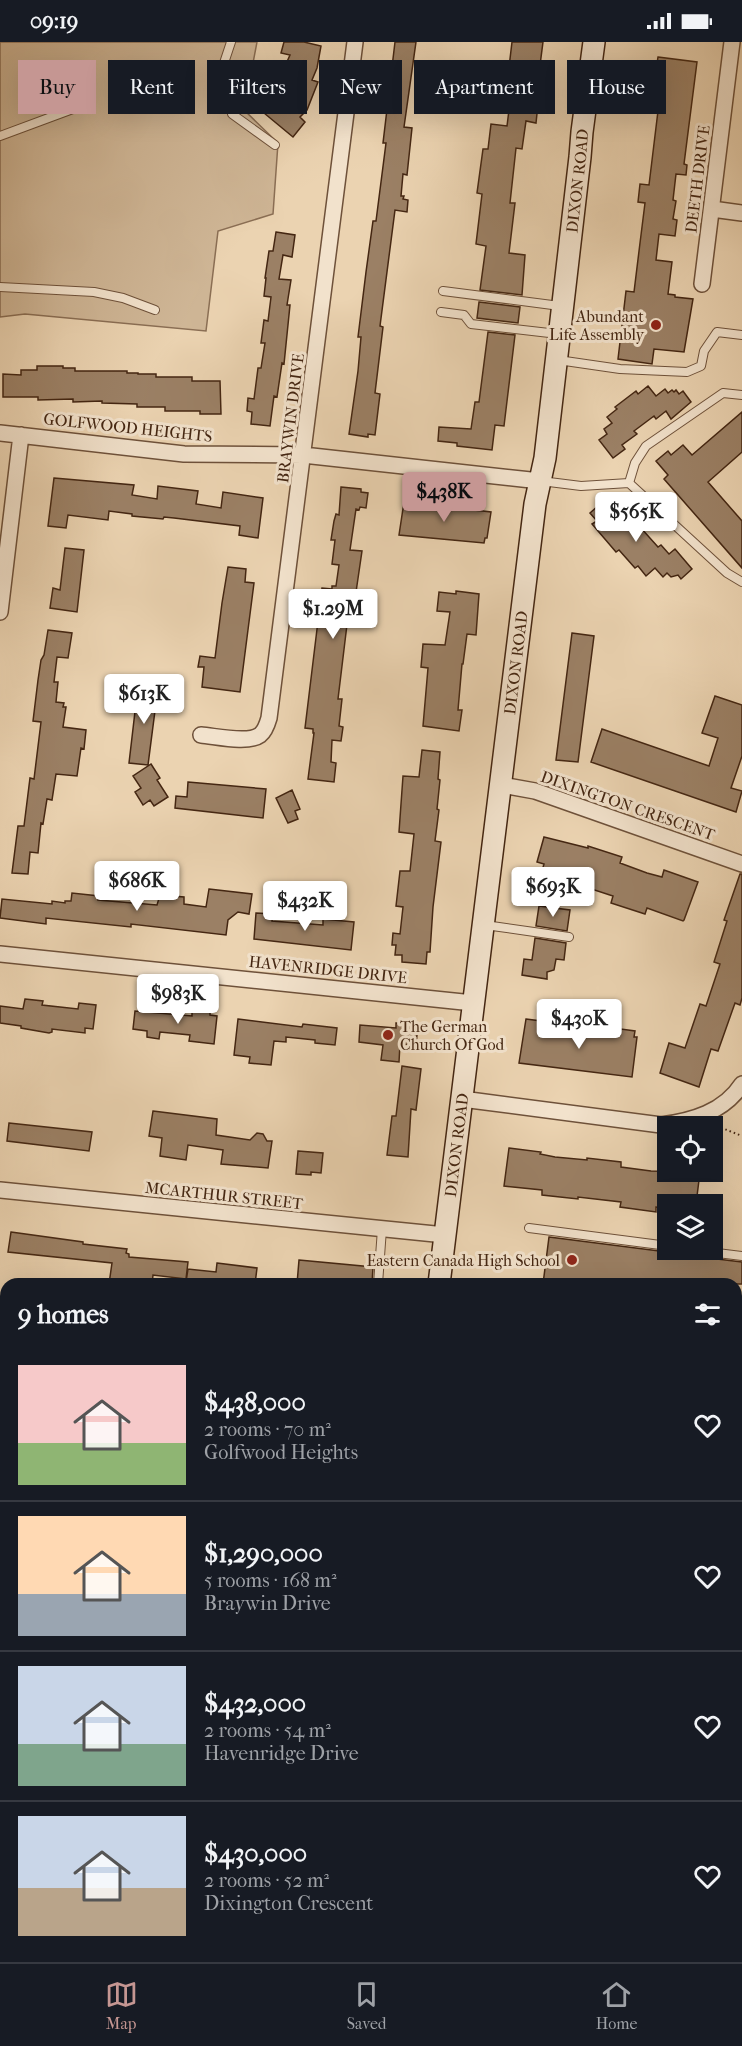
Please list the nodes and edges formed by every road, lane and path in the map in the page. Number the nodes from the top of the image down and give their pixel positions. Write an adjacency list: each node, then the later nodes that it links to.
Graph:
1 (231, 42): 7 (lane)
2 (355, 42): 22 (street, BRAYWIN DRIVE)
3 (594, 42): 13 (main road, DIXON ROAD)
4 (732, 42): 8 (street, DEETH DRIVE)
5 (59, 114): 6 (lane)
6 (0, 136)
7 (275, 145)
8 (712, 209): 9 (street); 10 (street, DEETH DRIVE)
9 (742, 213)
10 (702, 284)
11 (0, 287): 14 (lane)
12 (443, 291): 13 (lane)
13 (563, 307): 16 (main road, DIXON ROAD)
14 (155, 310)
15 (441, 312): 16 (lane)
16 (560, 334): 18 (main road, DIXON ROAD)
17 (742, 335): 18 (lane)
18 (556, 360): 23 (main road, DIXON ROAD)
19 (742, 395): 24 (lane)
20 (0, 433): 21 (street, GOLFWOOD HEIGHTS)
21 (21, 435): 22 (street, GOLFWOOD HEIGHTS); 26 (street)
22 (303, 455): 23 (street, GOLFWOOD HEIGHTS); 27 (street, BRAYWIN DRIVE)
23 (540, 481): 24 (lane); 28 (main road, DIXON ROAD)
24 (629, 483): 25 (lane)
25 (742, 582)
26 (0, 612)
27 (201, 735)
28 (501, 785): 29 (street, DIXINGTON CRESCENT); 30 (main road, DIXON ROAD)
29 (742, 864)
30 (483, 925): 31 (lane); 33 (main road, DIXON ROAD)
31 (569, 937)
32 (0, 954): 33 (street, HAVENRIDGE DRIVE)
33 (473, 1003): 35 (main road, DIXON ROAD)
34 (742, 1084): 36 (street)
35 (462, 1099): 37 (street); 43 (main road, DIXON ROAD)
36 (702, 1116)
37 (657, 1124)
38 (723, 1128): 39 (path)
39 (742, 1136)
40 (0, 1190): 42 (street, MCARTHUR STREET)
41 (529, 1228): 44 (lane)
42 (382, 1229): 43 (street, MCARTHUR STREET); 47 (lane)
43 (445, 1235): 48 (main road, DIXON ROAD)
44 (657, 1245)
45 (723, 1254): 46 (lane)
46 (742, 1256)
47 (378, 1278)
48 (440, 1278)

